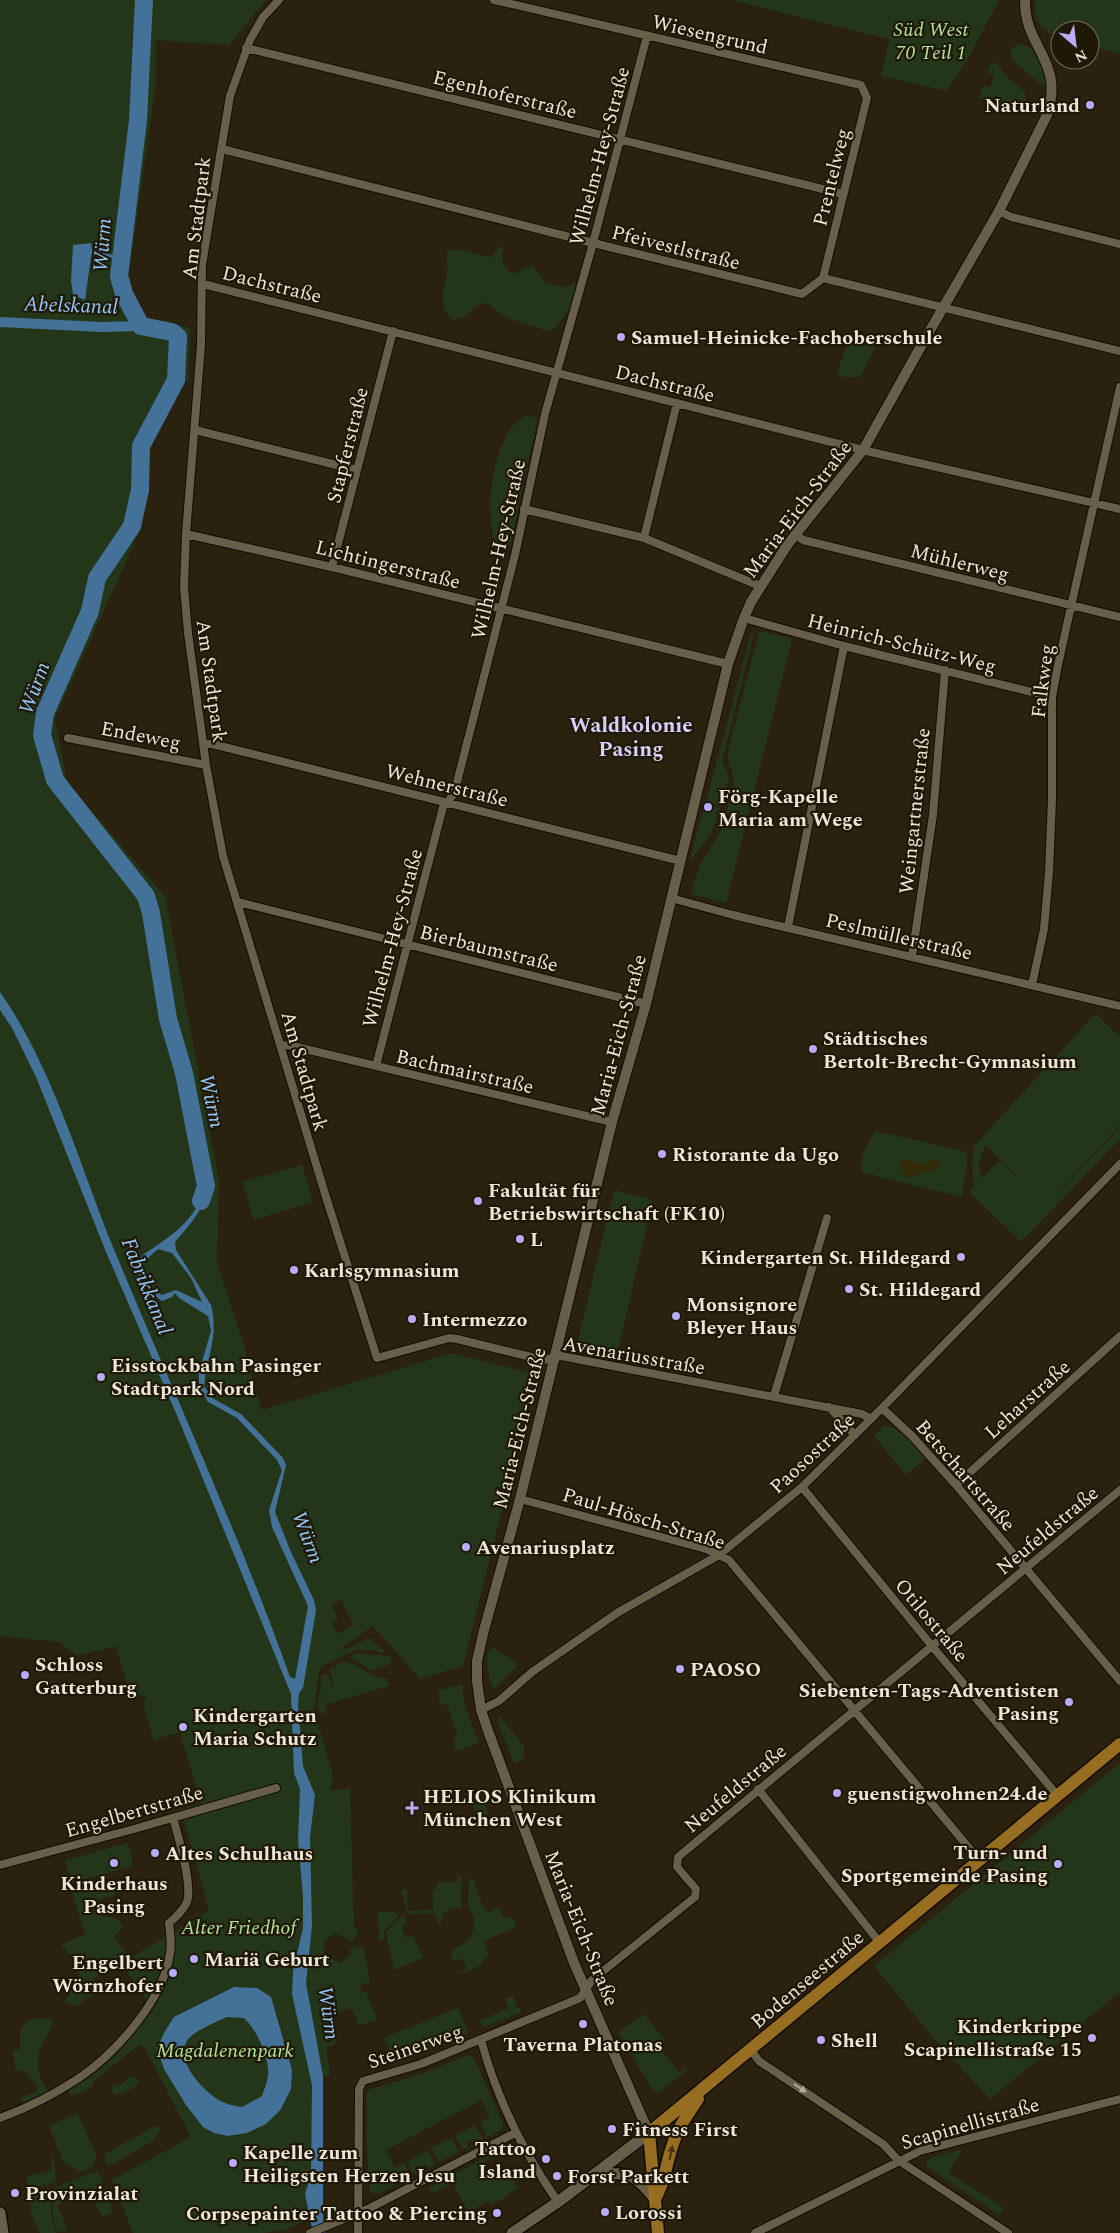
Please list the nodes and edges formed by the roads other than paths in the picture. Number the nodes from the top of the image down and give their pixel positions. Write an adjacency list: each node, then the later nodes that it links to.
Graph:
1 (279, 0): 5 (street, Am Stadtpark)
2 (494, 0): 4 (street, Wiesengrund)
3 (1025, 0): 10 (street, Maria-Eich-Straße)
4 (647, 36): 6 (street, Wiesengrund); 7 (street, Wilhelm-Hey-Straße)
5 (246, 48): 7 (street, Egenhoferstraße); 8 (street, Am Stadtpark)
6 (861, 85): 9 (street, Prentelweg)
7 (620, 138): 9 (street, Egenhoferstraße); 11 (street, Wilhelm-Hey-Straße)
8 (222, 149): 11 (street, Pfeivestlstraße); 14 (street, Am Stadtpark)
9 (843, 194): 13 (street, Prentelweg)
10 (1000, 212): 12 (street); 15 (street, Maria-Eich-Straße)
11 (593, 243): 13 (street, Pfeivestlstraße); 18 (street, Wilhelm-Hey-Straße)
12 (1120, 244)
13 (823, 278): 15 (street)
14 (203, 284): 16 (street, Dachstraße); 21 (street, Am Stadtpark)
15 (943, 307): 17 (street); 22 (street, Maria-Eich-Straße)
16 (393, 331): 18 (street, Dachstraße); 23 (street, Stapferstraße)
17 (1120, 351)
18 (557, 374): 20 (street, Dachstraße); 25 (street, Wilhelm-Hey-Straße)
19 (1120, 387): 24 (street, Falkweg)
20 (677, 403): 22 (street, Dachstraße); 29 (street)
21 (195, 430): 23 (street); 27 (street, Am Stadtpark)
22 (864, 450): 24 (street, Dachstraße); 28 (street, Maria-Eich-Straße)
23 (357, 470): 30 (street, Stapferstraße)
24 (1093, 504): 26 (street, Dachstraße); 32 (street, Falkweg)
25 (524, 509): 29 (street); 33 (street, Wilhelm-Hey-Straße)
26 (1120, 509)
27 (186, 534): 30 (street, Lichtingerstraße); 41 (street, Am Stadtpark)
28 (795, 534): 31 (street, Maria-Eich-Straße); 32 (street, Mühlerweg)
29 (644, 538): 31 (street)
30 (332, 567): 33 (street, Lichtingerstraße)
31 (760, 586): 35 (street, Maria-Eich-Straße)
32 (1071, 605): 34 (street, Mühlerweg); 39 (street, Falkweg)
33 (501, 609): 37 (street, Lichtingerstraße); 43 (street, Wilhelm-Hey-Straße)
34 (1120, 617)
35 (744, 618): 36 (street, Heinrich-Schütz-Weg); 37 (street, Maria-Eich-Straße)
36 (844, 646): 38 (street, Heinrich-Schütz-Weg); 47 (street)
37 (728, 664): 44 (street, Maria-Eich-Straße)
38 (944, 670): 39 (street, Heinrich-Schütz-Weg); 49 (street, Weingartnerstraße)
39 (1052, 697): 50 (street, Falkweg)
40 (68, 738): 42 (street, Endeweg)
41 (204, 744): 42 (street, Am Stadtpark); 43 (street, Wehnerstraße)
42 (206, 765): 46 (street, Am Stadtpark)
43 (448, 802): 44 (street, Wehnerstraße); 48 (street, Wilhelm-Hey-Straße)
44 (681, 861): 45 (street, Maria-Eich-Straße)
45 (671, 898): 47 (street, Peslmüllerstraße); 51 (street, Maria-Eich-Straße)
46 (238, 902): 48 (street, Bierbaumstraße); 53 (street, Am Stadtpark)
47 (788, 927): 49 (street, Peslmüllerstraße)
48 (408, 944): 51 (street, Bierbaumstraße); 54 (street, Wilhelm-Hey-Straße)
49 (912, 956): 50 (street, Peslmüllerstraße)
50 (1032, 984): 52 (street, Peslmüllerstraße)
51 (646, 1004): 55 (street, Maria-Eich-Straße)
52 (1120, 1006)
53 (282, 1046): 54 (street, Bachmairstraße); 60 (street, Am Stadtpark)
54 (376, 1066): 55 (street, Bachmairstraße)
55 (612, 1122): 59 (street, Maria-Eich-Straße)
56 (1120, 1164): 63 (street, Paosostraße)
57 (827, 1218): 61 (street)
58 (1120, 1336): 66 (street, Leharstraße)
59 (554, 1356): 60 (street, Avenariusstraße); 61 (street, Avenariusstraße); 69 (street, Maria-Eich-Straße)
60 (377, 1358)
61 (774, 1396): 62 (street, Avenariusstraße)
62 (829, 1407): 64 (street, Avenariusstraße); 65 (street)
63 (882, 1408): 64 (street, Paosostraße); 66 (street, Betschartstraße)
64 (871, 1419): 65 (street, Paosostraße)
65 (855, 1435): 67 (street, Paosostraße)
66 (956, 1485): 71 (street, Betschartstraße)
67 (802, 1486): 70 (street, Paosostraße); 72 (street, Otilostraße)
68 (1120, 1490): 71 (street, Neufeldstraße)
69 (520, 1499): 70 (street, Paul-Hösch-Straße); 74 (street, Maria-Eich-Straße)
70 (720, 1555): 74 (street, Paosostraße); 75 (street, Paul-Hösch-Straße)
71 (1026, 1569): 72 (street, Neufeldstraße); 73 (street, Betschartstraße)
72 (932, 1646): 75 (street, Neufeldstraße); 79 (street, Otilostraße)
73 (1120, 1681)
74 (481, 1710): 84 (street, Maria-Eich-Straße)
75 (854, 1711): 78 (street, Neufeldstraße); 81 (street, Paul-Hösch-Straße)
76 (1120, 1744): 79 (main road, Bodenseestraße)
77 (276, 1788): 80 (street, Engelbertstraße)
78 (758, 1789): 83 (street); 84 (street, Neufeldstraße)
79 (1058, 1796): 81 (main road, Bodenseestraße)
80 (173, 1818): 82 (street, Engelbertstraße); 89 (street)
81 (980, 1860): 83 (main road, Bodenseestraße)
82 (0, 1865)
83 (880, 1943): 86 (main road, Bodenseestraße)
84 (586, 1988): 85 (street, Steinerweg); 91 (street, Maria-Eich-Straße)
85 (481, 2040): 90 (street); 97 (street, Steinerweg)
86 (751, 2050): 87 (main road, Bodenseestraße); 92 (street, one-way to 92)
87 (706, 2088): 91 (main road, Bodenseestraße); 94 (main road, one-way to 87)
88 (1120, 2099): 92 (street, Scapinellistraße)
89 (0, 2118)
90 (515, 2133): 95 (street); 97 (street)
91 (649, 2134): 93 (main road, Bodenseestraße); 94 (main road)
92 (898, 2160): 98 (street); 104 (street, Scapinellistraße)
93 (597, 2173): 94 (main road); 95 (main road, Bodenseestraße)
94 (655, 2199): 103 (main road)
95 (558, 2202): 102 (main road, Bodenseestraße)
96 (0, 2213): 99 (main road)
97 (358, 2214): 100 (street); 101 (street, Steinerweg)
98 (1005, 2232)
99 (4, 2233)
100 (312, 2233)
101 (358, 2233)
102 (512, 2233)
103 (658, 2233)
104 (755, 2233)

